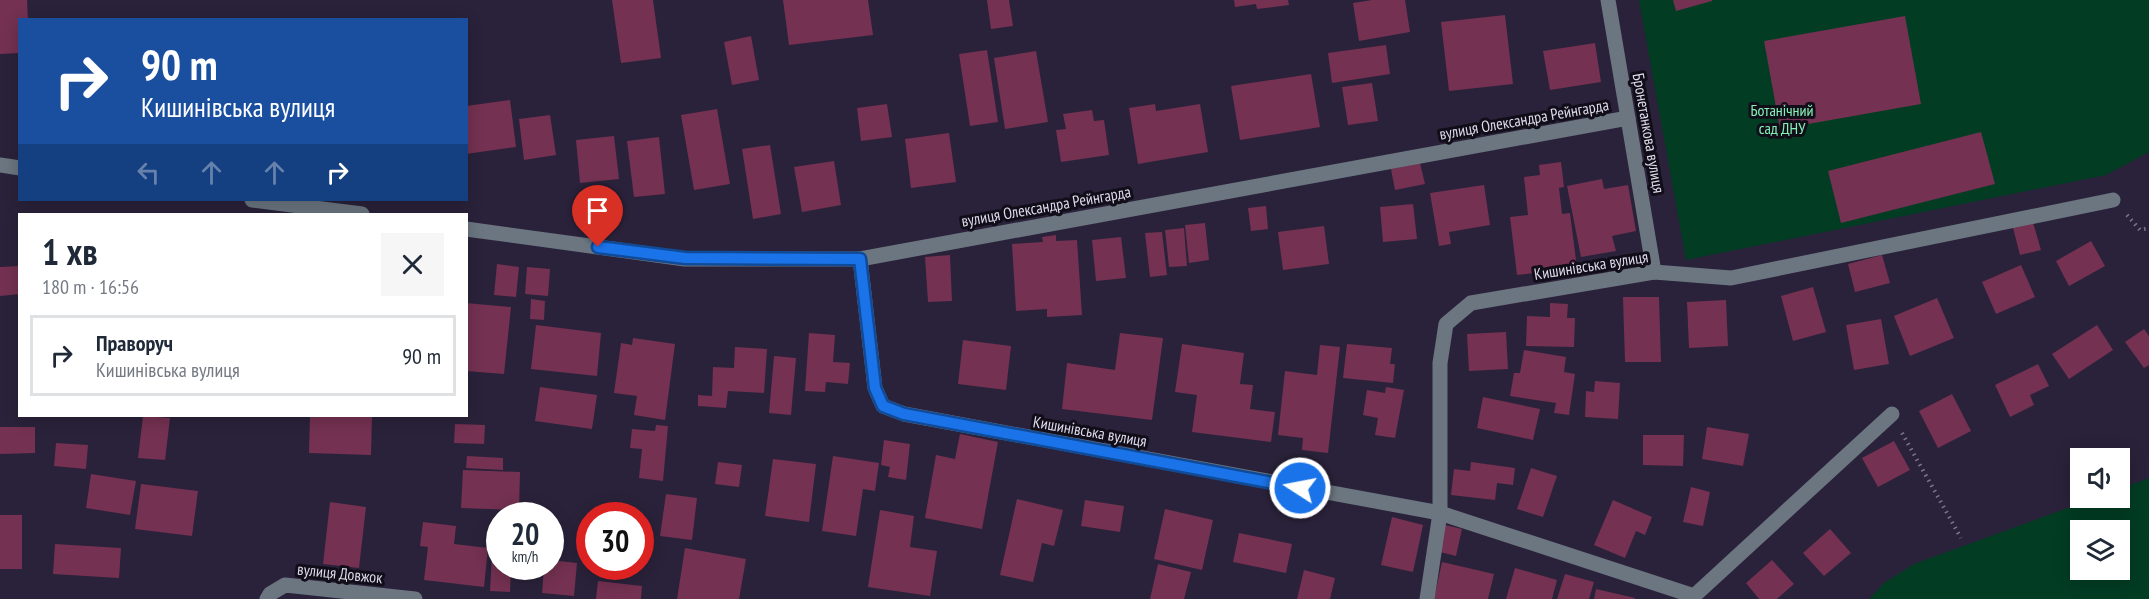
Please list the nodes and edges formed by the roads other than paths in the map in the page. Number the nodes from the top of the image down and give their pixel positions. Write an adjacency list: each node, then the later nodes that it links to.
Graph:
1 (1608, 0): 2 (street, Бронетанкова вулиця)
2 (1628, 118): 9 (street, вулиця Олександра Рейнгарда); 10 (street, Бронетанкова вулиця)
3 (0, 165): 4 (street)
4 (18, 168)
5 (2113, 200): 10 (street, Кишинівська вулиця)
6 (260, 201): 7 (street)
7 (354, 213)
8 (468, 229): 9 (street, вулиця Олександра Рейнгарда)
9 (860, 259): 12 (street, Кишинівська вулиця)
10 (1654, 272): 12 (street, Кишинівська вулиця)
11 (1892, 414): 12 (street, Кишинівська вулиця)
12 (1440, 513): 15 (street)
13 (267, 599): 14 (street, вулиця Довжок)
14 (415, 599)
15 (1427, 599)

